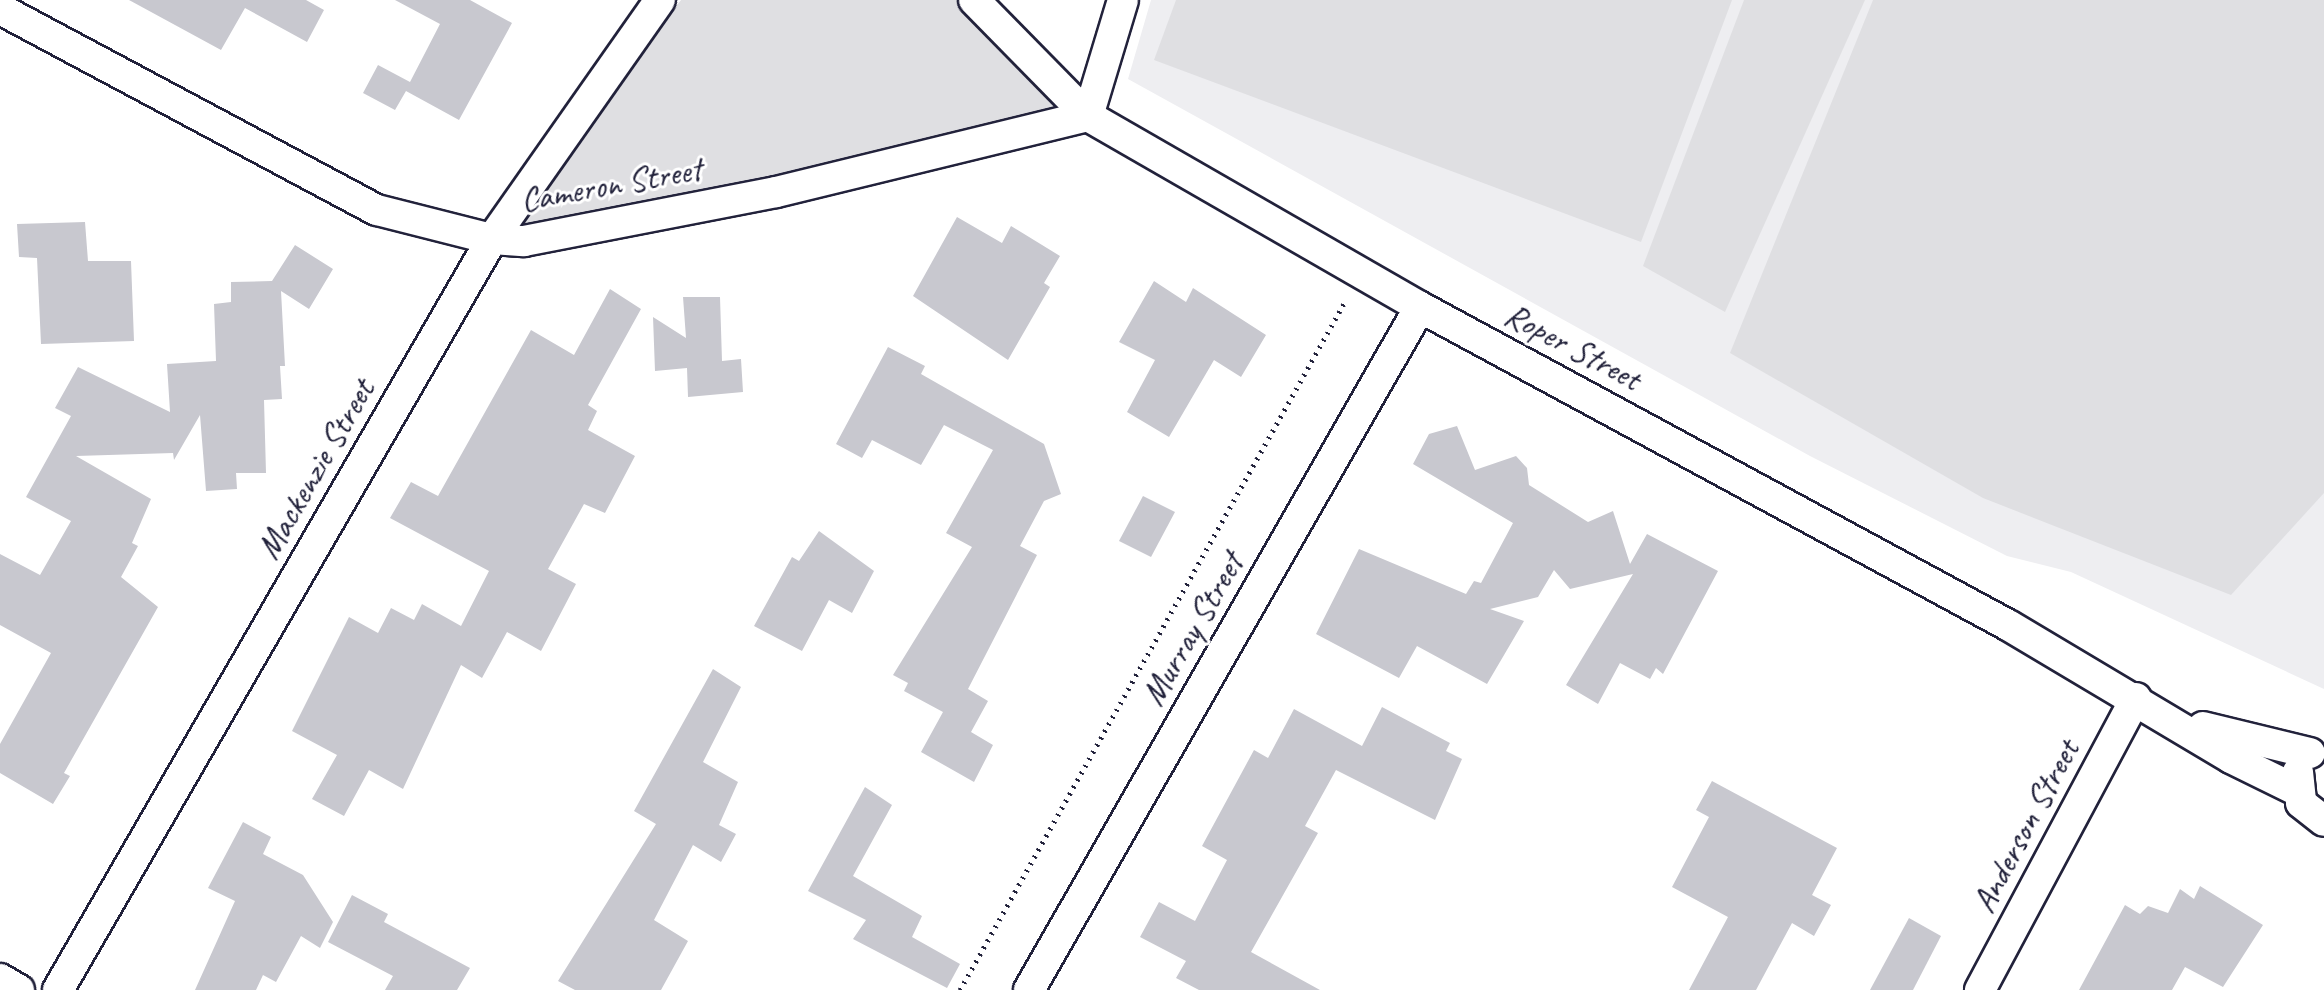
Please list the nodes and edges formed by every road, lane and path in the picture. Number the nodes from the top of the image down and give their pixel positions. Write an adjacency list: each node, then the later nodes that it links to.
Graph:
1 (660, 0): 6 (street, Mackenzie Street)
2 (974, 0): 5 (street, Roper Street)
3 (1123, 0): 5 (street)
4 (0, 9): 6 (street, Cameron Street)
5 (1088, 116): 6 (street, Cameron Street); 7 (street, Roper Street)
6 (492, 239): 16 (street, Mackenzie Street)
7 (1361, 273): 8 (street, Roper Street); 17 (path)
8 (1420, 307): 9 (street, Roper Street); 18 (street, Murray Street)
9 (2136, 698): 10 (street, Roper Street); 19 (street, Anderson Street)
10 (2166, 715): 11 (street, Roper Street); 12 (street, Roper Street)
11 (2317, 750): 12 (street)
12 (2296, 790): 13 (street)
13 (2324, 821)
14 (0, 979): 15 (street)
15 (19, 990)
16 (58, 990)
17 (960, 990)
18 (1029, 990)
19 (1980, 990)

